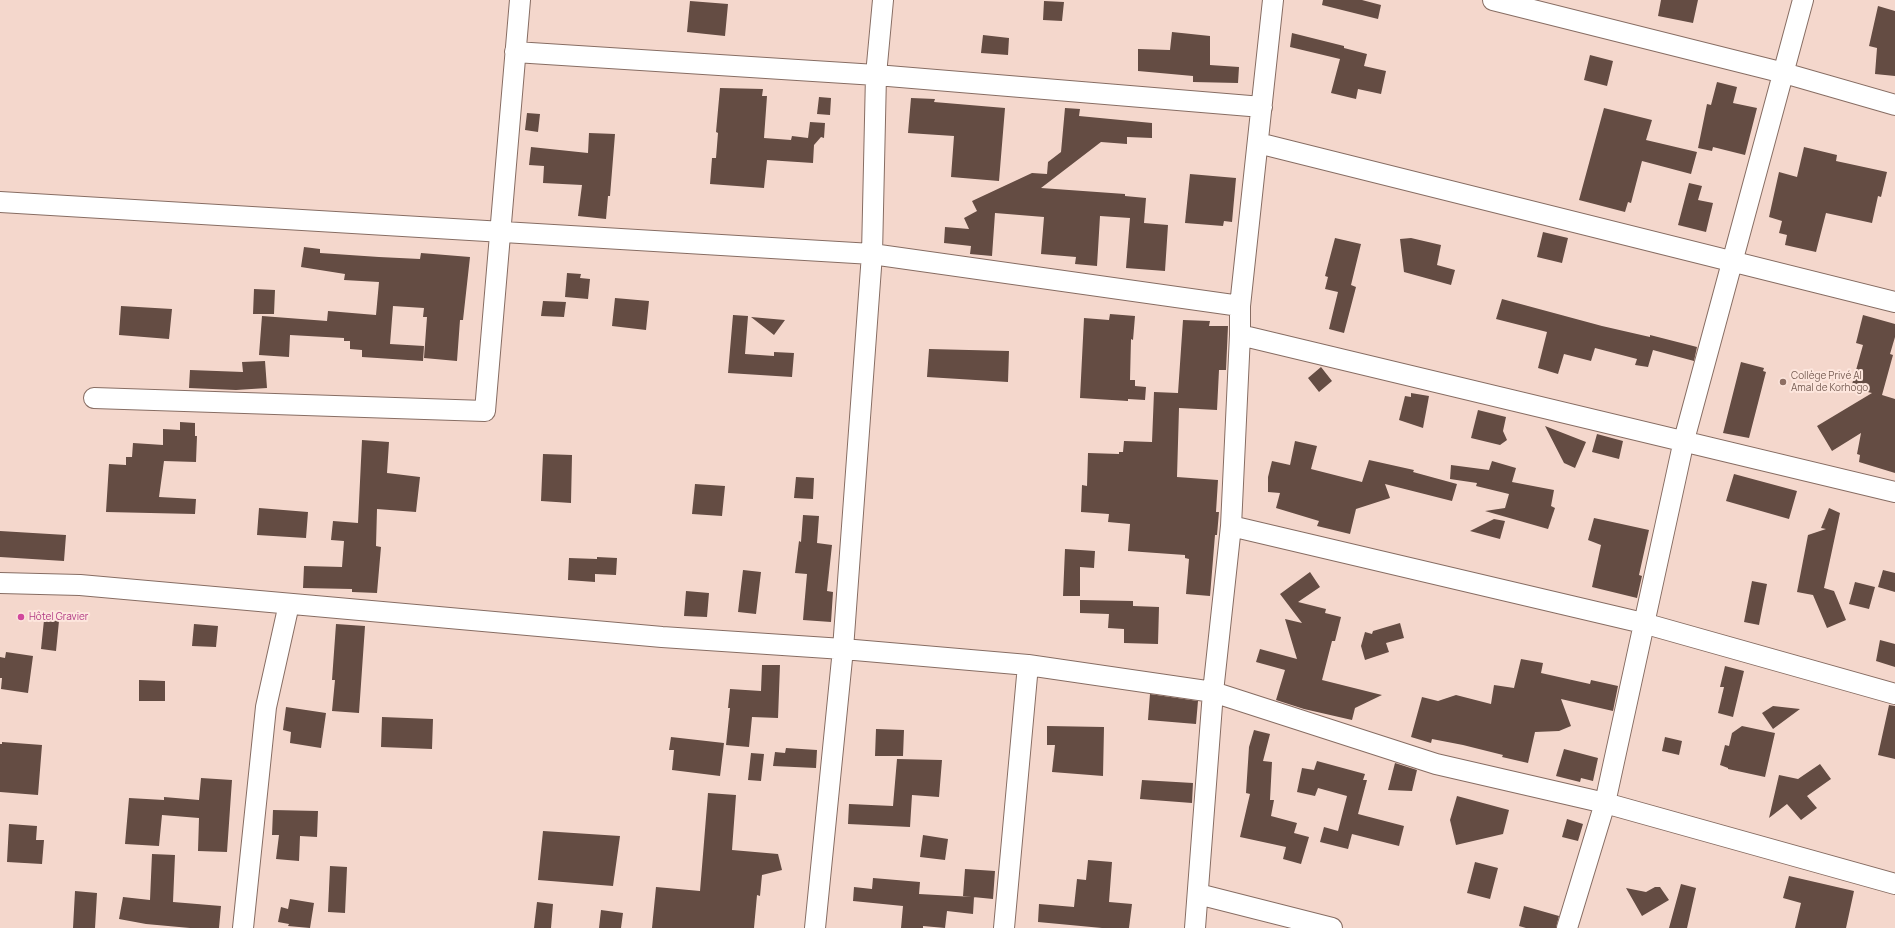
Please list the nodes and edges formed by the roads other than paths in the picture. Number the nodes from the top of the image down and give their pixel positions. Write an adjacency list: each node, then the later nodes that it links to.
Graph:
1 (520, 0): 6 (street)
2 (883, 0): 8 (street)
3 (1273, 0): 10 (street)
4 (1803, 0): 7 (street)
5 (1504, 2): 7 (street)
6 (516, 52): 8 (street); 13 (street)
7 (1784, 73): 9 (street); 15 (street)
8 (876, 75): 10 (street); 14 (street)
9 (1895, 105)
10 (1262, 107): 11 (street)
11 (1258, 142): 15 (street); 17 (street)
12 (0, 202): 13 (street)
13 (500, 232): 14 (street); 19 (street)
14 (872, 254): 17 (street); 26 (street)
15 (1731, 261): 16 (street); 20 (street)
16 (1895, 302)
17 (1240, 306): 18 (street)
18 (1240, 335): 20 (street); 22 (street)
19 (94, 398)
20 (1684, 440): 21 (street); 25 (street)
21 (1895, 492)
22 (1230, 526): 25 (street); 28 (street)
23 (0, 583): 24 (street)
24 (289, 604): 26 (street); 33 (street)
25 (1643, 623): 29 (street); 30 (street)
26 (844, 649): 27 (street); 34 (street)
27 (1028, 664): 28 (street); 35 (street)
28 (1213, 692): 30 (street); 32 (street)
29 (1895, 694)
30 (1605, 803): 31 (street); 38 (street)
31 (1895, 884)
32 (1198, 894): 36 (street); 37 (street)
33 (243, 928)
34 (815, 928)
35 (1004, 928)
36 (1195, 928)
37 (1332, 928)
38 (1567, 928)

